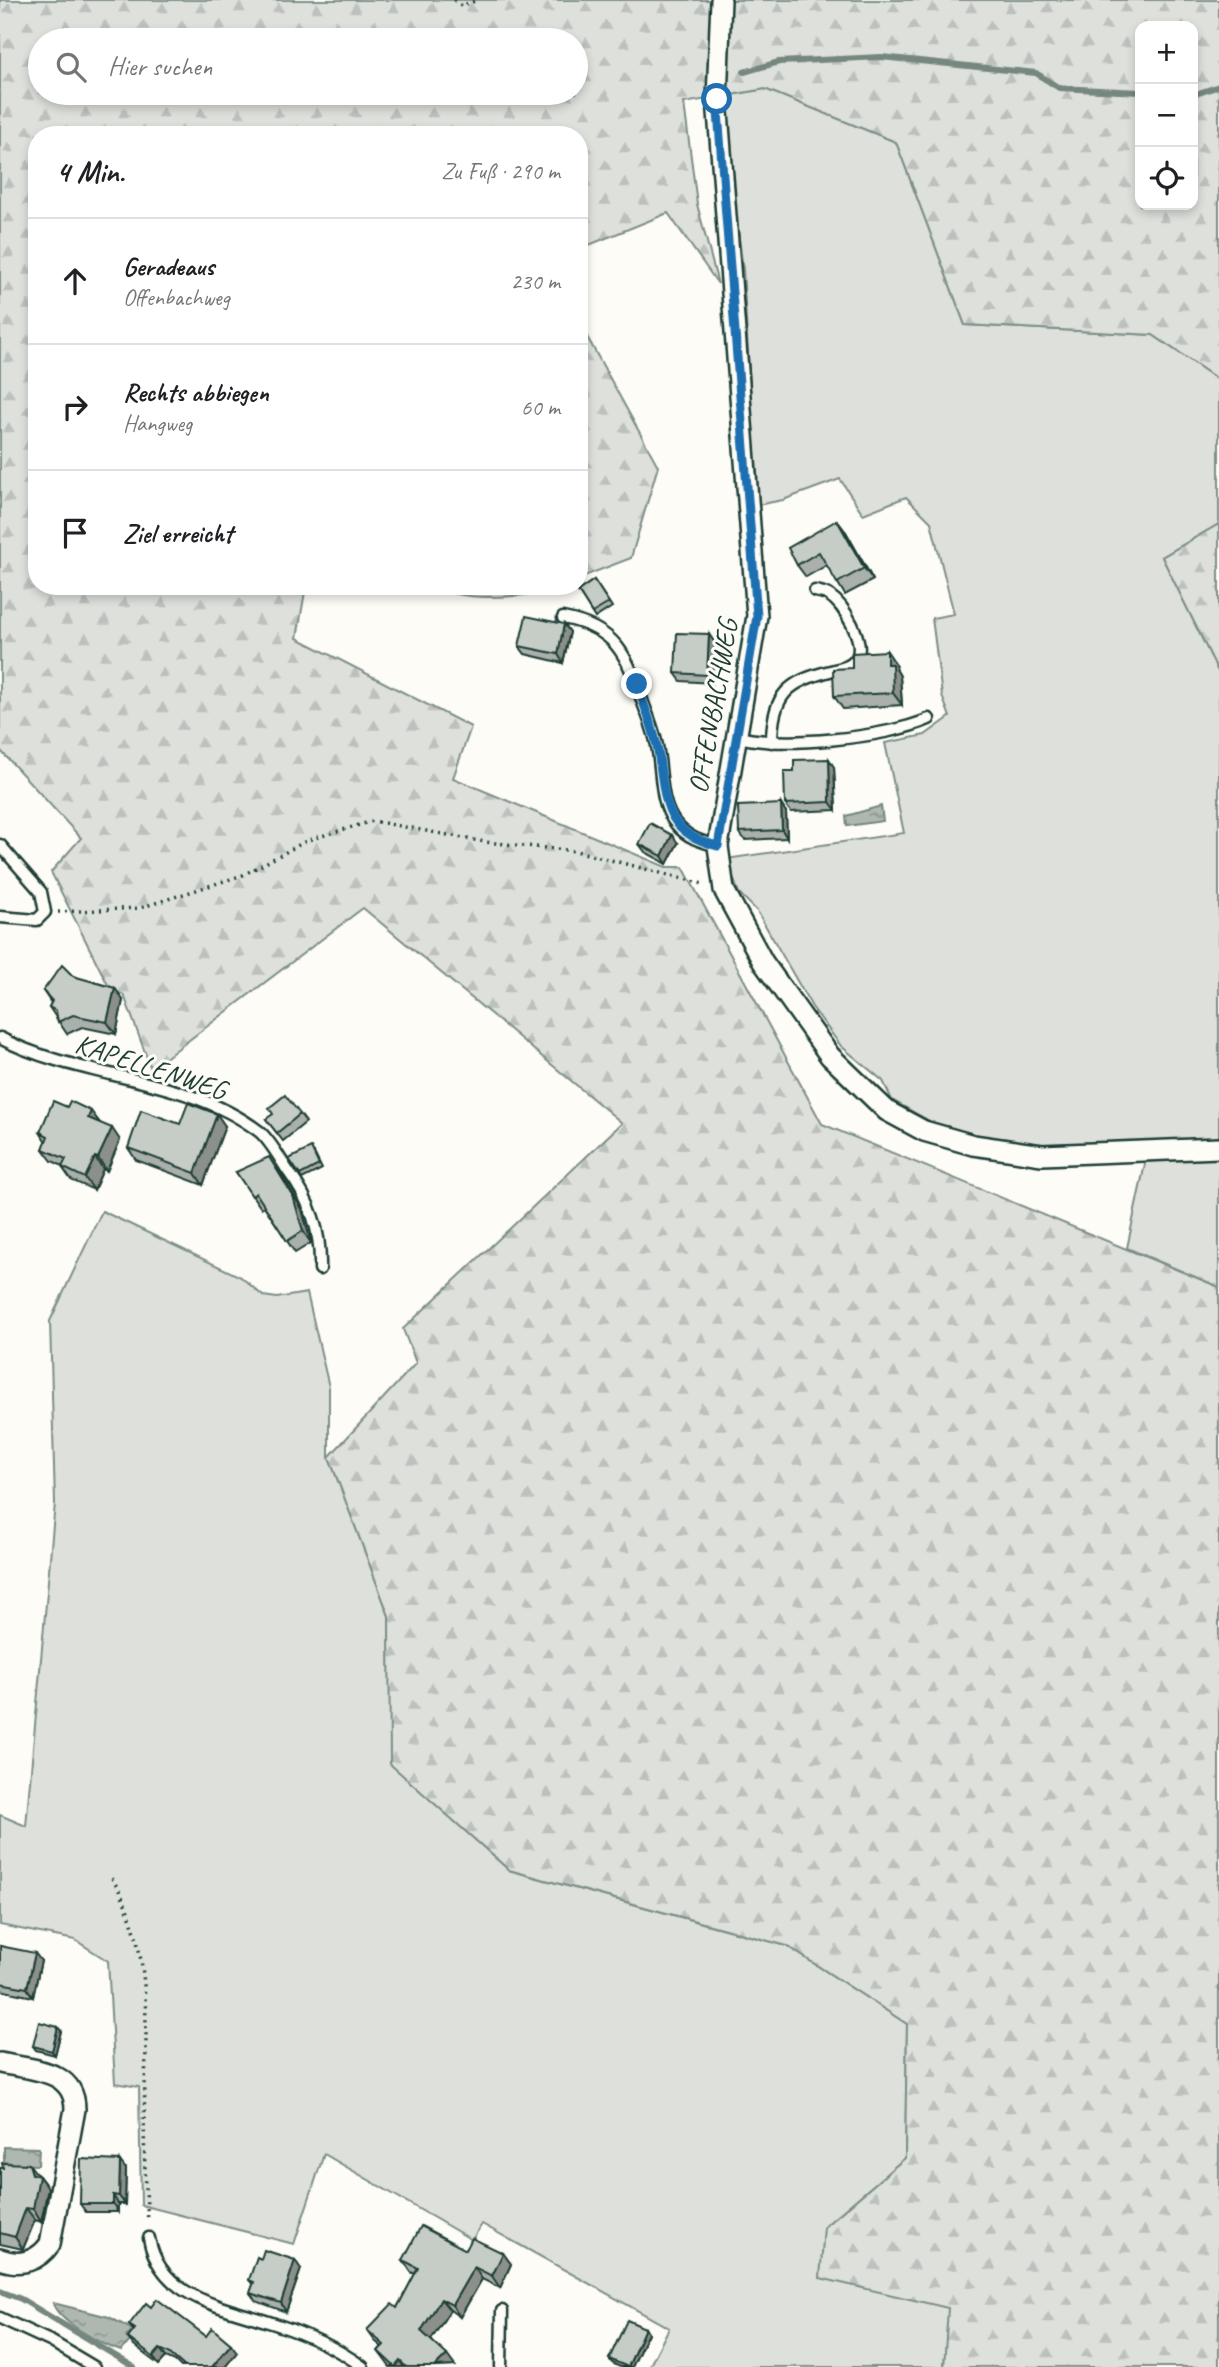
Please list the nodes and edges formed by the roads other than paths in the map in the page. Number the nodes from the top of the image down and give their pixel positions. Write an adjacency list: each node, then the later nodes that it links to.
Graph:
1 (721, 0): 5 (street, OFFENBACHWEG)
2 (815, 591): 6 (lane)
3 (563, 618): 8 (lane)
4 (929, 719): 6 (lane)
5 (735, 736): 6 (lane); 8 (street, OFFENBACHWEG)
6 (772, 742)
7 (0, 845): 9 (lane)
8 (718, 846): 11 (street, OFFENBACHWEG)
9 (0, 916)
10 (0, 1038): 12 (lane, KAPELLENWEG)
11 (1219, 1148)
12 (320, 1269)
13 (0, 2063): 15 (street)
14 (149, 2238): 19 (lane)
15 (0, 2259)
16 (502, 2311): 20 (lane)
17 (0, 2318): 18 (lane)
18 (94, 2367)
19 (363, 2367)
20 (501, 2367)

